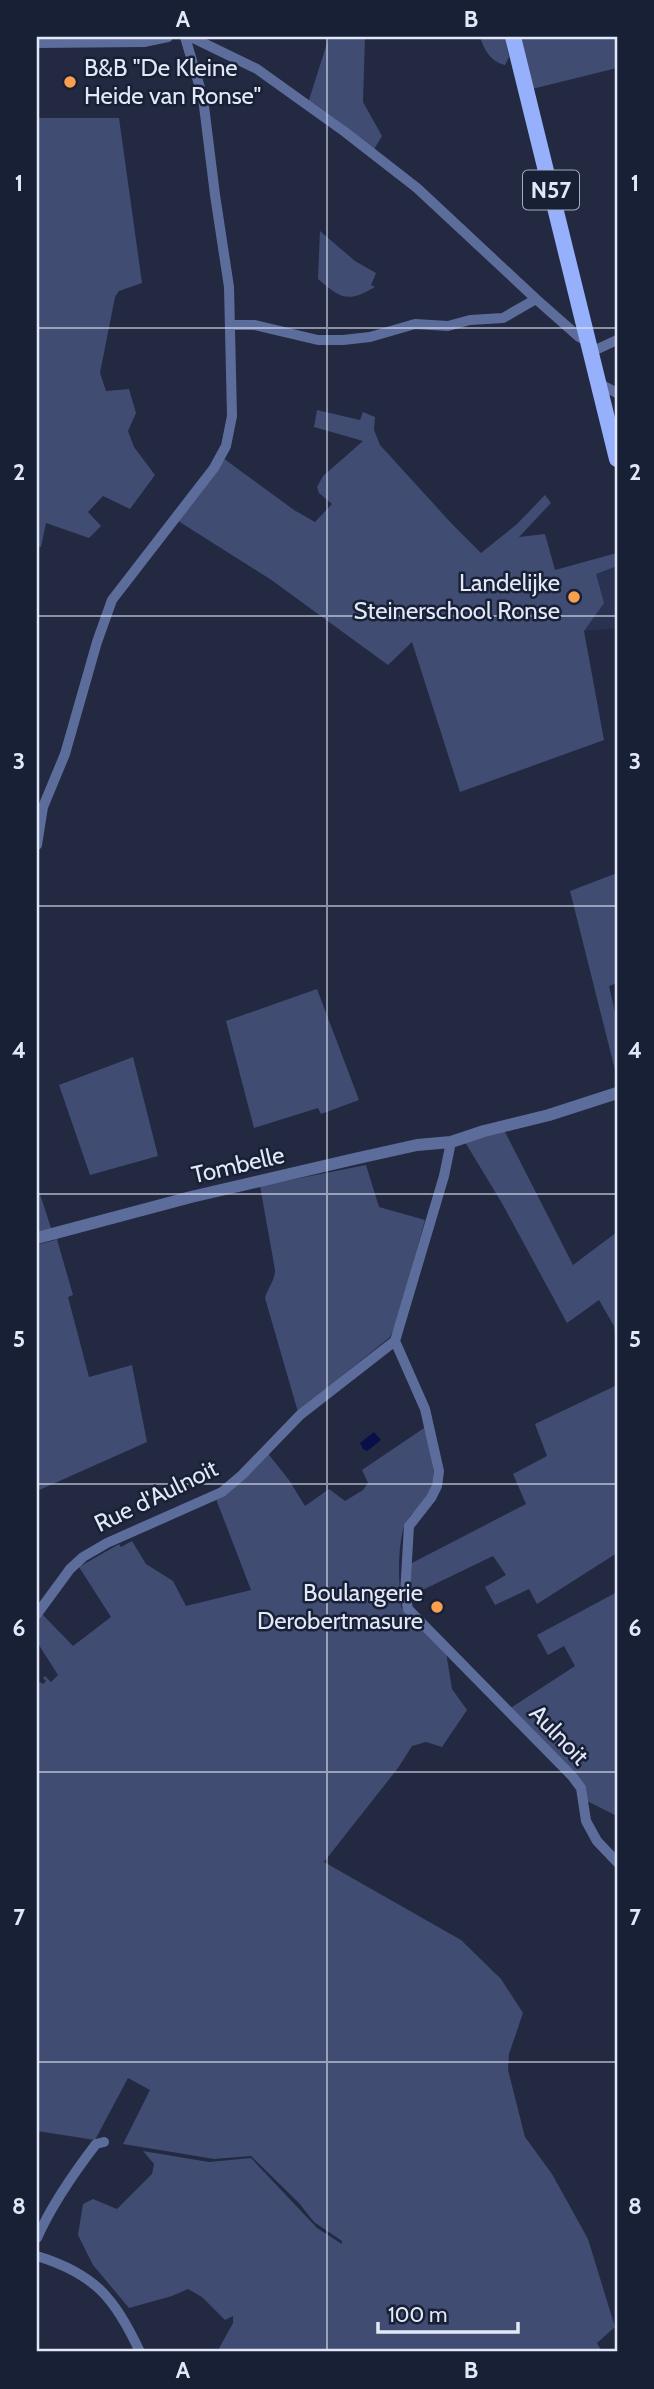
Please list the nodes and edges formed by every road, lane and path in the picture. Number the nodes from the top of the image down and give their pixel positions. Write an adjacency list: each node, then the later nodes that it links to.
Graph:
1 (168, 37): 5 (street)
2 (185, 37): 7 (street)
3 (191, 37): 6 (street)
4 (513, 37): 9 (main road, N57)
5 (37, 43)
6 (536, 299): 7 (street); 9 (street)
7 (231, 325): 13 (street)
8 (617, 340): 9 (street)
9 (590, 347): 10 (main road, N57)
10 (598, 383): 11 (street); 12 (main road, N57)
11 (617, 393)
12 (617, 459)
13 (37, 845)
14 (617, 1093): 15 (street, Tombelle)
15 (451, 1142): 16 (street, Tombelle); 17 (street)
16 (37, 1238)
17 (396, 1341): 18 (street, Rue d'Aulnoit); 19 (street, Aulnoit)
18 (37, 1614)
19 (617, 1862)
20 (104, 2142): 21 (street)
21 (37, 2238)
22 (37, 2256): 23 (street)
23 (140, 2352)

